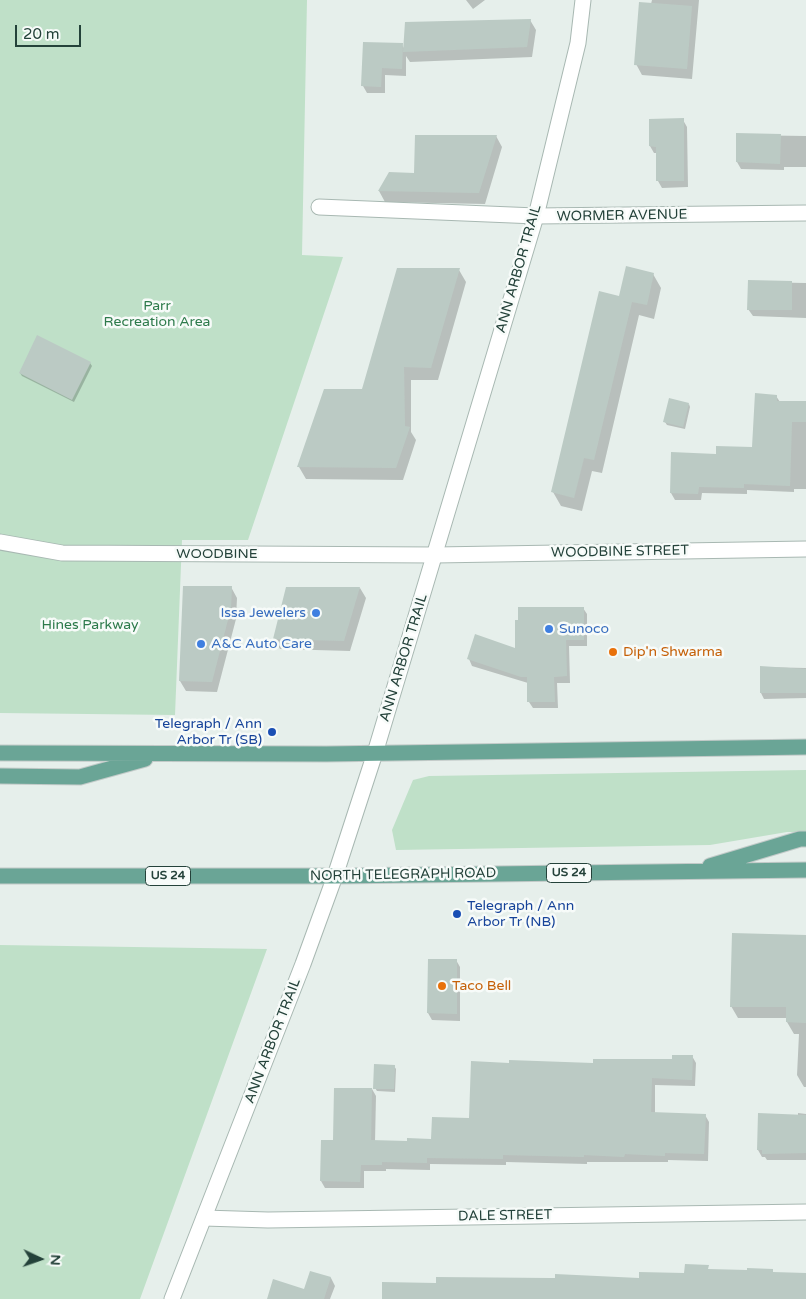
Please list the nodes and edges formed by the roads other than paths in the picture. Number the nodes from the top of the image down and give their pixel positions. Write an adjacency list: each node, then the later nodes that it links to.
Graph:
1 (584, 0): 4 (street, ANN ARBOR TRAIL)
2 (319, 207): 4 (street, WORMER AVENUE)
3 (806, 213): 4 (street, WORMER AVENUE)
4 (536, 216): 7 (street, ANN ARBOR TRAIL)
5 (0, 542): 7 (street, WOODBINE)
6 (806, 549): 7 (street, WOODBINE STREET)
7 (435, 555): 11 (street, ANN ARBOR TRAIL)
8 (806, 747): 11 (main road)
9 (0, 753): 10 (main road)
10 (163, 754): 11 (main road); 12 (main road)
11 (375, 754): 17 (street, ANN ARBOR TRAIL)
12 (0, 776)
13 (806, 839): 15 (main road)
14 (806, 870): 15 (main road, NORTH TELEGRAPH ROAD / US 24)
15 (692, 871): 17 (main road, NORTH TELEGRAPH ROAD / US 24)
16 (0, 876): 17 (main road, NORTH TELEGRAPH ROAD / US 24)
17 (335, 876): 19 (street, ANN ARBOR TRAIL)
18 (806, 1212): 19 (street, DALE STREET)
19 (204, 1218): 20 (street, ANN ARBOR TRAIL)
20 (172, 1299)

